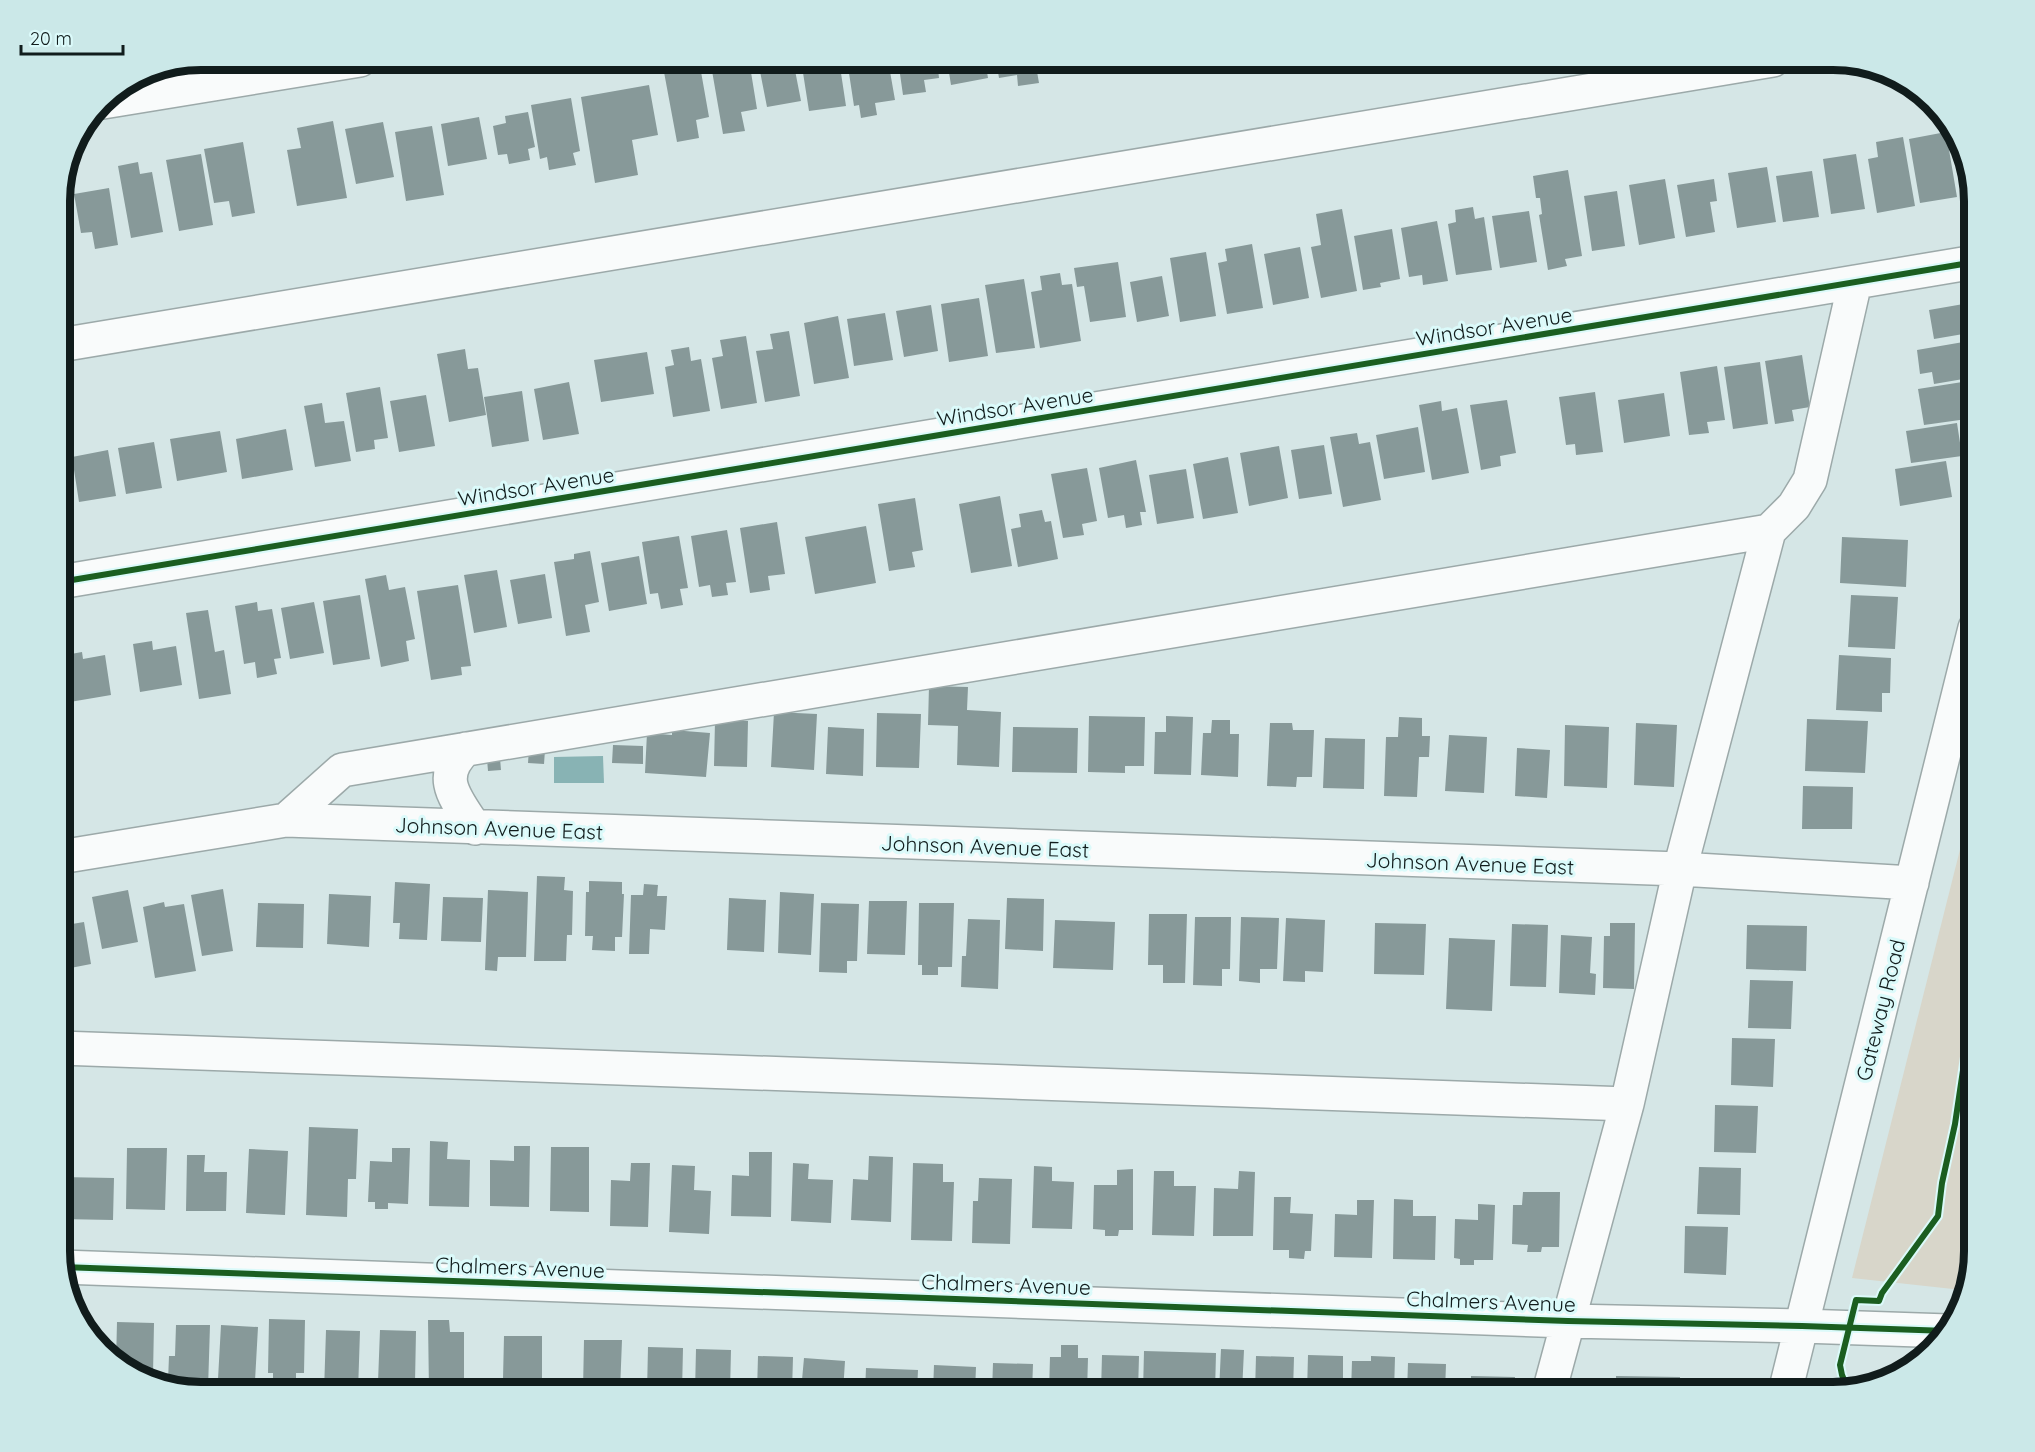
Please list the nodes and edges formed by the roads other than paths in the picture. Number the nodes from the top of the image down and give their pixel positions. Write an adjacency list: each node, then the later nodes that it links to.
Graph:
1 (1712, 70): 6 (street)
2 (293, 71): 3 (street)
3 (120, 99)
4 (1964, 264): 5 (street, Windsor Avenue)
5 (1855, 282): 7 (street); 8 (street, Windsor Avenue)
6 (71, 343)
7 (1769, 531): 10 (street); 14 (street)
8 (71, 580)
9 (1964, 673): 15 (street, Gateway Road)
10 (466, 749): 11 (street); 12 (street)
11 (286, 820): 12 (street, Johnson Avenue East); 13 (street, Johnson Avenue East)
12 (475, 828): 14 (street, Johnson Avenue East)
13 (71, 855)
14 (1680, 869): 15 (street, Johnson Avenue East); 17 (street)
15 (1912, 883): 20 (street, Gateway Road)
16 (71, 1048): 17 (street)
17 (1628, 1104): 19 (street)
18 (72, 1267): 19 (street, Chalmers Avenue)
19 (1568, 1321): 20 (street, Chalmers Avenue); 22 (street)
20 (1802, 1326): 21 (street, Chalmers Avenue); 23 (street, Gateway Road)
21 (1936, 1331)
22 (1552, 1382)
23 (1788, 1382)

